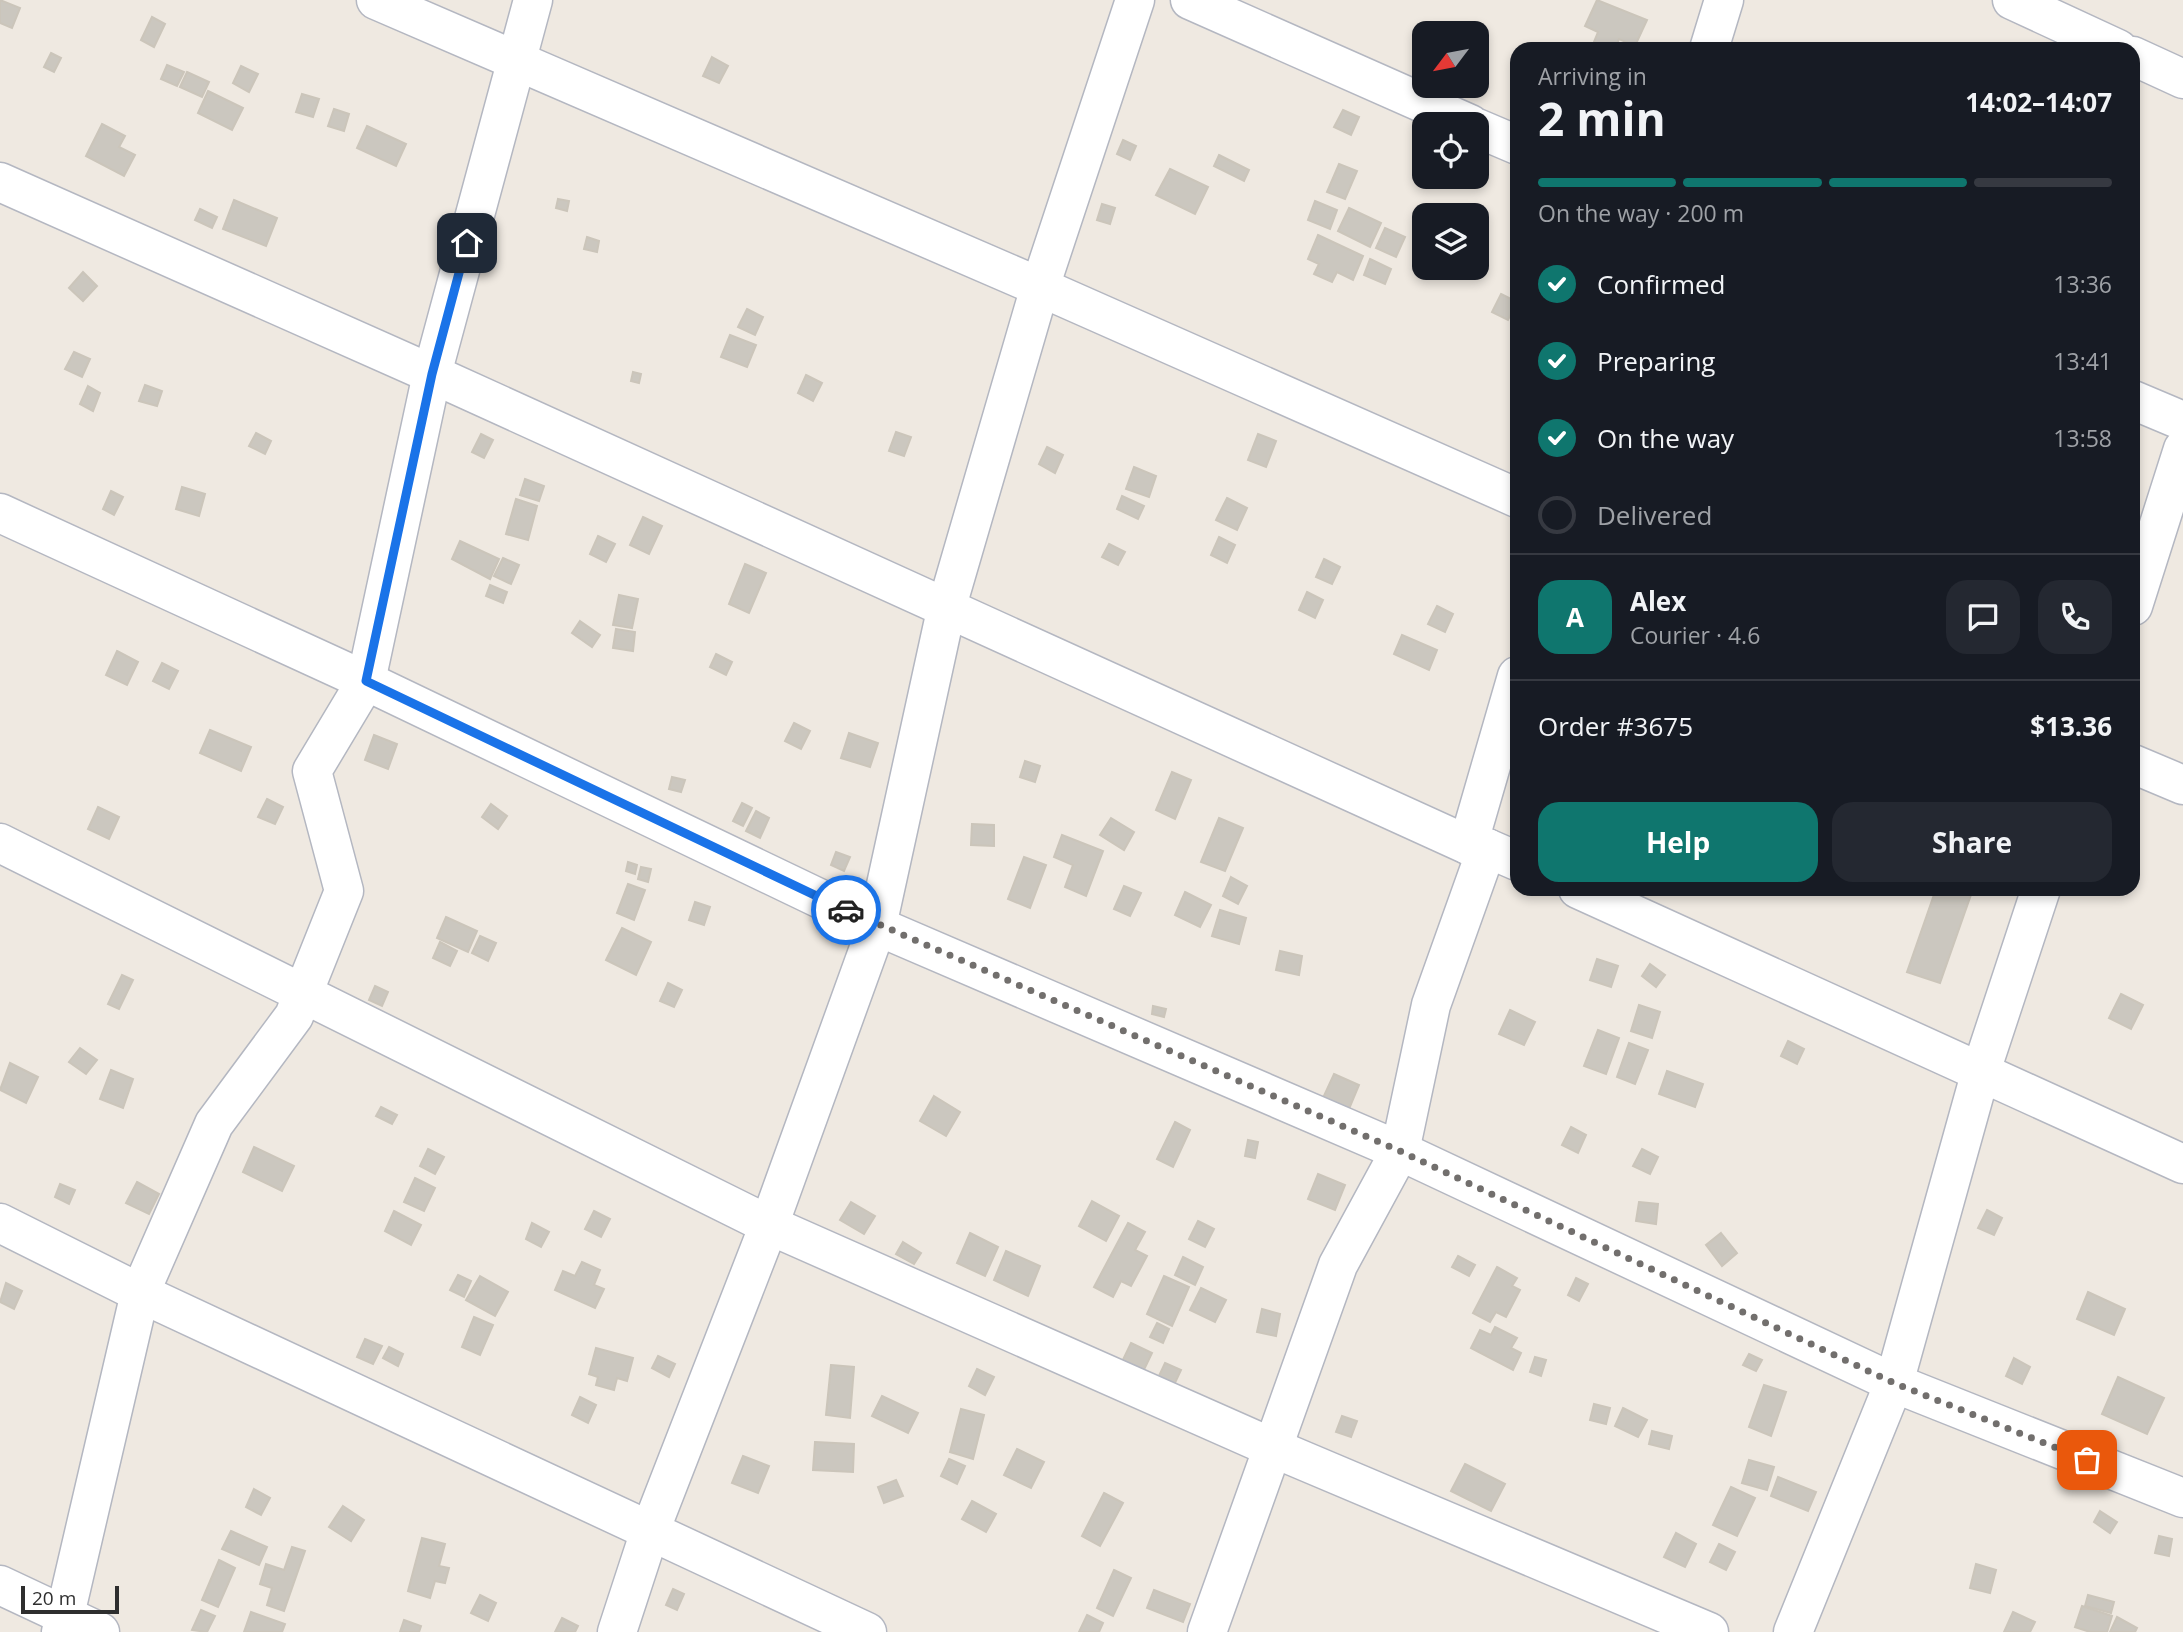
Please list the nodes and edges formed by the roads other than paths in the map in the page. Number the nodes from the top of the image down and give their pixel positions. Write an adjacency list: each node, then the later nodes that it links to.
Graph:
1 (376, 0): 10 (street)
2 (533, 0): 10 (street)
3 (1135, 0): 16 (street)
4 (1190, 0): 12 (street)
5 (1724, 0): 7 (street)
6 (2012, 0): 8 (street)
7 (1711, 42)
8 (2103, 42)
9 (2140, 59): 11 (street)
10 (518, 61): 16 (street); 17 (street)
11 (2183, 79)
12 (1443, 112)
13 (1489, 133): 14 (street)
14 (1510, 142)
15 (0, 182): 17 (street)
16 (1040, 286): 21 (street); 24 (street)
17 (432, 374): 24 (street); 25 (street)
18 (2140, 403): 19 (street)
19 (2183, 421)
20 (2183, 449): 23 (street)
21 (1510, 495)
22 (0, 513): 25 (street)
23 (2140, 584)
24 (947, 607): 30 (street); 33 (street)
25 (366, 681): 33 (street); 34 (street)
26 (1510, 723): 30 (street)
27 (2140, 767): 28 (street)
28 (2183, 785)
29 (0, 843): 34 (street)
30 (1491, 851): 36 (street)
31 (1594, 896): 35 (street)
32 (2039, 896): 35 (street)
33 (877, 926): 36 (street); 39 (street)
34 (305, 995): 39 (street); 40 (street)
35 (1981, 1071): 37 (street); 41 (street)
36 (1400, 1151): 41 (street); 42 (street)
37 (2183, 1164)
38 (0, 1223): 40 (street)
39 (769, 1225): 42 (street); 44 (street)
40 (140, 1293): 44 (street); 46 (street)
41 (1894, 1383): 43 (street); 51 (street)
42 (1271, 1447): 49 (street); 50 (street)
43 (2183, 1498)
44 (650, 1531): 47 (street); 48 (street)
45 (0, 1585): 46 (street)
46 (76, 1627)
47 (617, 1632)
48 (867, 1632)
49 (1207, 1632)
50 (1709, 1632)
51 (1793, 1632)

